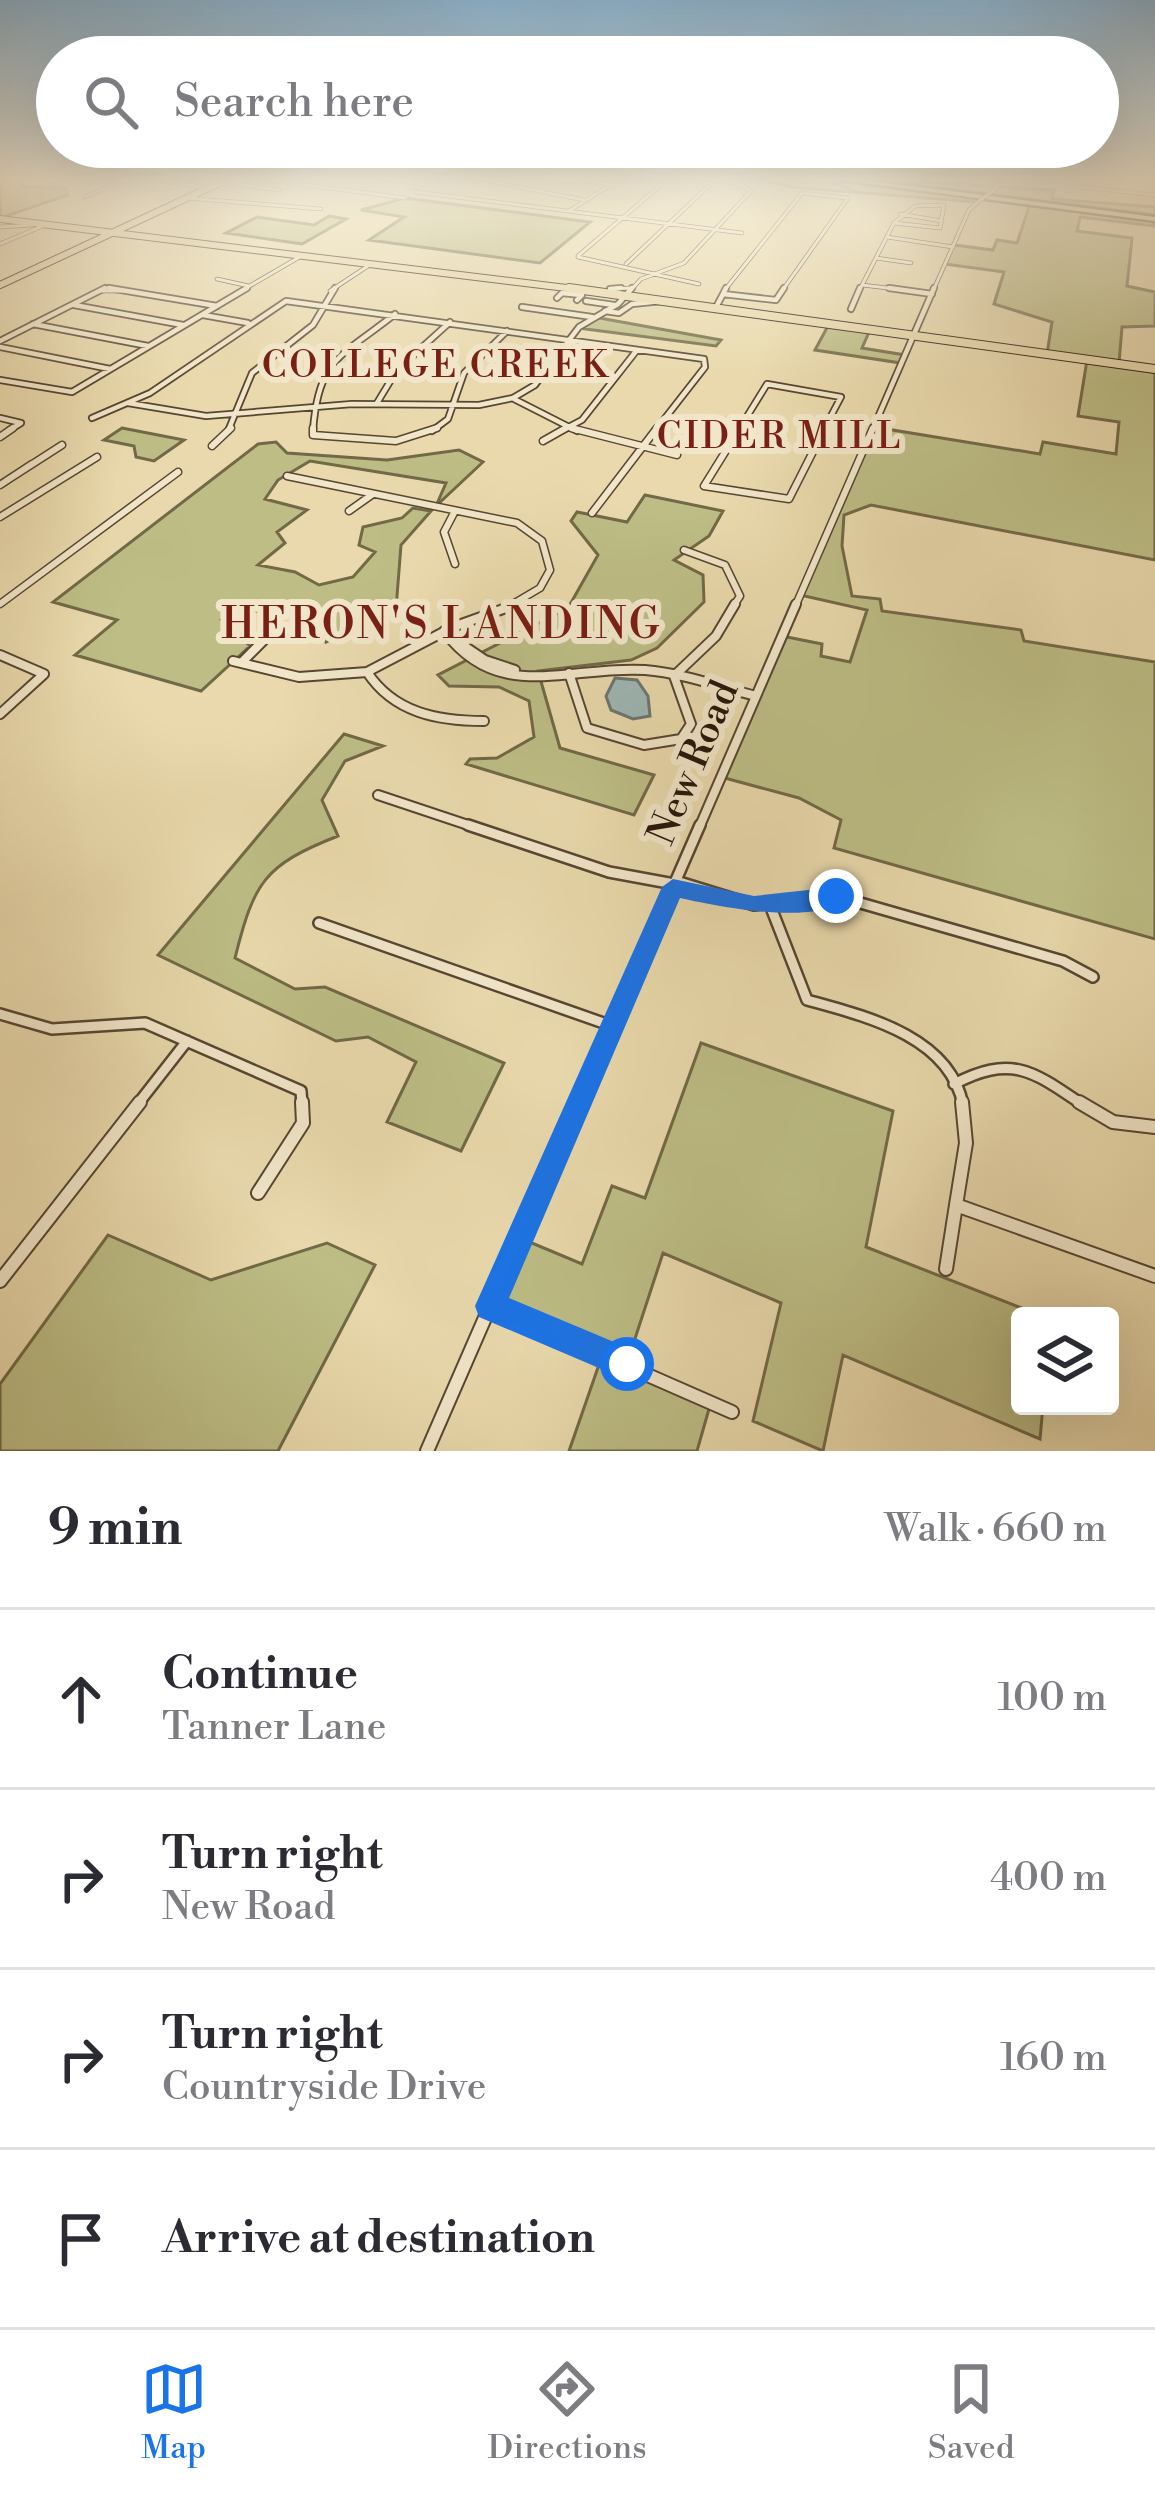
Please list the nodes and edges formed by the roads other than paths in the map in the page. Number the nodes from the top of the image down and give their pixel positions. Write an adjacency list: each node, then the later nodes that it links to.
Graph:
1 (83, 246): 18 (main road)
2 (226, 246): 11 (main road)
3 (591, 246): 15 (street)
4 (645, 246): 15 (street)
5 (700, 246): 16 (street)
6 (761, 246): 25 (street)
7 (813, 246): 25 (street)
8 (882, 246): 12 (street)
9 (942, 246): 10 (street)
10 (953, 247): 26 (street, New Road)
11 (303, 255): 14 (main road); 21 (street)
12 (875, 258): 13 (street); 20 (street)
13 (911, 262)
14 (373, 263): 23 (main road); 32 (street)
15 (626, 264): 16 (street)
16 (657, 273): 19 (street); 22 (street)
17 (217, 280): 21 (street)
18 (0, 281)
19 (699, 284)
20 (862, 284): 26 (street); 38 (street)
21 (251, 286): 34 (street)
22 (632, 288): 24 (street); 27 (street)
23 (573, 292): 24 (main road); 28 (street); 29 (street)
24 (610, 292): 27 (main road)
25 (723, 294): 37 (street)
26 (932, 294): 48 (street, New Road)
27 (625, 296): 31 (main road); 35 (street)
28 (557, 298)
29 (577, 300)
30 (586, 302): 35 (street)
31 (662, 302): 37 (main road); 39 (street)
32 (321, 303): 40 (street); 45 (street); 61 (street)
33 (70, 305): 34 (street); 44 (street); 46 (street)
34 (218, 306): 41 (street)
35 (615, 306): 39 (street)
36 (522, 307): 42 (street)
37 (715, 309): 48 (main road)
38 (851, 309)
39 (605, 311): 42 (street)
40 (396, 313): 43 (street); 60 (street)
41 (202, 315): 45 (street); 46 (street)
42 (594, 317): 49 (street)
43 (452, 322): 47 (street); 58 (street)
44 (33, 324): 50 (street); 51 (street)
45 (251, 324): 57 (street)
46 (185, 325): 51 (street)
47 (508, 330): 49 (street); 59 (street)
48 (914, 335): 54 (main road); 71 (street, New Road)
49 (569, 339): 52 (street); 56 (street)
50 (0, 344): 53 (street)
51 (150, 346): 53 (street)
52 (638, 349): 64 (street); 70 (street)
53 (111, 369): 55 (street)
54 (1155, 369)
55 (0, 380)
56 (513, 398): 59 (street); 64 (street)
57 (127, 403): 61 (street); 63 (street)
58 (377, 404): 59 (street); 60 (street)
59 (452, 405): 60 (street)
60 (316, 407): 61 (street)
61 (237, 413): 69 (street)
62 (0, 418): 65 (street)
63 (92, 418)
64 (568, 428): 66 (street); 70 (street)
65 (0, 437)
66 (543, 441)
67 (818, 441): 67 (street); 71 (street)
68 (67, 442): 76 (street)
69 (212, 446)
70 (641, 448): 72 (street); 80 (street)
71 (864, 449): 91 (street, New Road)
72 (677, 455)
73 (97, 458): 81 (street)
74 (178, 472): 84 (street)
75 (286, 476): 77 (street)
76 (3, 483)
77 (375, 493): 78 (street); 79 (street)
78 (350, 511)
79 (455, 511): 83 (street); 85 (street)
80 (592, 513)
81 (0, 517)
82 (685, 550): 89 (street)
83 (455, 564)
84 (0, 604)
85 (446, 633): 88 (street); 90 (street)
86 (265, 639): 88 (street)
87 (0, 655): 92 (street)
88 (367, 672): 93 (street)
89 (675, 674): 90 (street); 90 (street); 91 (street)
90 (569, 675)
91 (757, 694): 95 (street, New Road)
92 (0, 714)
93 (484, 721)
94 (378, 795): 95 (street)
95 (674, 884): 96 (street); 100 (street, New Road)
96 (770, 904): 98 (street); 102 (street)
97 (319, 923): 100 (street)
98 (1093, 977)
99 (0, 1014): 101 (street)
100 (613, 1026): 109 (street, New Road)
101 (188, 1041): 104 (street); 108 (street)
102 (954, 1084): 103 (street); 105 (street)
103 (1155, 1127)
104 (258, 1193)
105 (956, 1205): 106 (street); 107 (street)
106 (946, 1269)
107 (1155, 1276)
108 (0, 1282)
109 (490, 1306): 110 (street); 111 (street, New Road)
110 (732, 1412)
111 (427, 1451)

